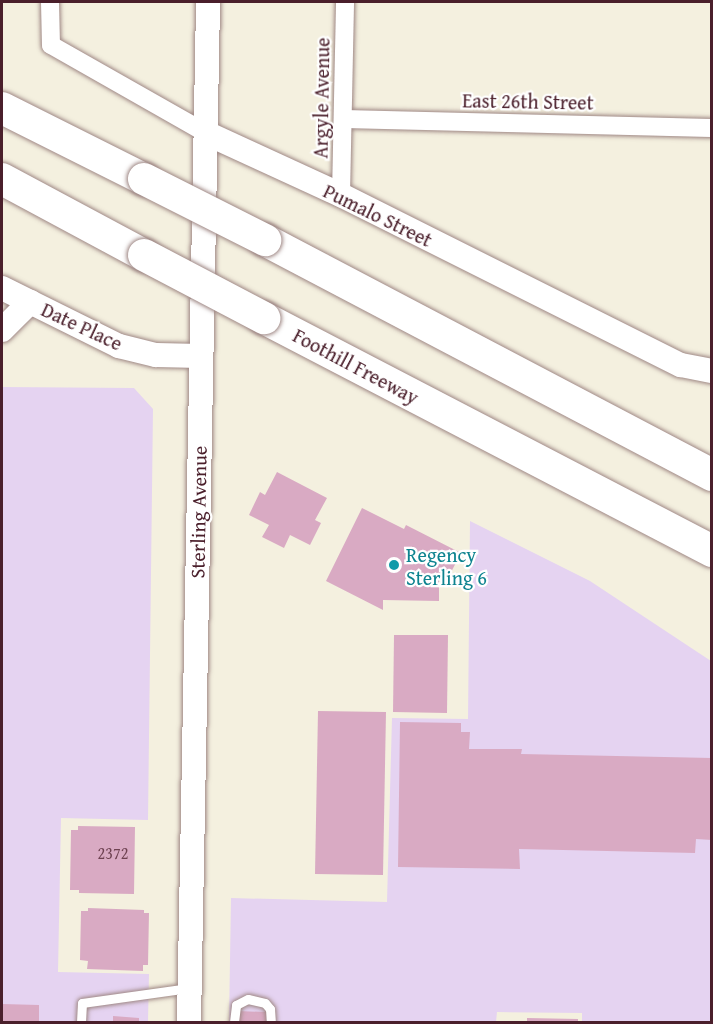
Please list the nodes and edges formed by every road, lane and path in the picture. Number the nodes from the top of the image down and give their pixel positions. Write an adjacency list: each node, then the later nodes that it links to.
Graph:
1 (50, 2): 7 (street, Pumalo Street)
2 (208, 2): 7 (street, Sterling Avenue)
3 (345, 2): 5 (street, Argyle Avenue)
4 (2, 108): 15 (highway, bridge)
5 (343, 119): 6 (street, East 26th Street); 9 (street, Argyle Avenue)
6 (711, 128)
7 (206, 133): 9 (street, Pumalo Street); 13 (street, Sterling Avenue)
8 (2, 179): 16 (highway, Foothill Freeway, bridge)
9 (341, 195): 14 (street, Pumalo Street)
10 (2, 288): 11 (street, Date Place)
11 (30, 302): 12 (street); 13 (street, Date Place)
12 (2, 330)
13 (201, 356): 17 (street, Sterling Avenue)
14 (711, 371)
15 (711, 475)
16 (711, 550)
17 (189, 988): 18 (lane); 19 (street, Sterling Avenue)
18 (81, 1023)
19 (189, 1023)
20 (234, 1023): 21 (lane)
21 (271, 1023)

